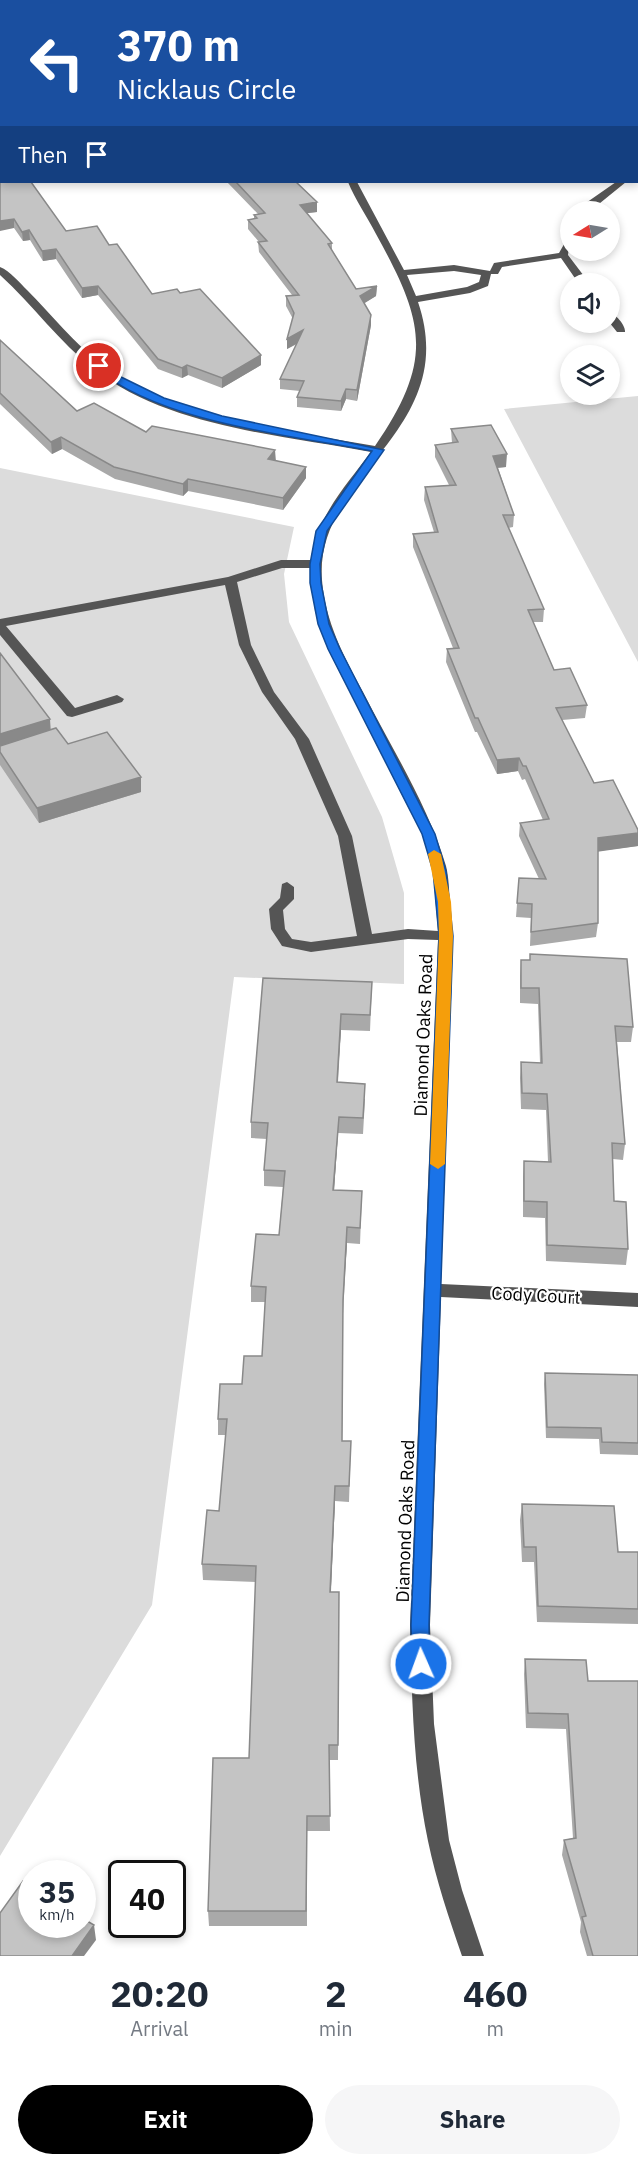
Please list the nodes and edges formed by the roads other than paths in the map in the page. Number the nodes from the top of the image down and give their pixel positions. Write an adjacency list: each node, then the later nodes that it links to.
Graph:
1 (353, 183): 7 (street, Diamond Oaks Road)
2 (620, 183): 3 (street)
3 (594, 201)
4 (560, 256): 8 (street)
5 (568, 261): 9 (street)
6 (0, 270): 11 (street)
7 (399, 273): 8 (street); 10 (street, Diamond Oaks Road)
8 (490, 273): 10 (street)
9 (577, 273)
10 (413, 300): 11 (street, Diamond Oaks Road)
11 (379, 450): 12 (street, Diamond Oaks Road)
12 (315, 564): 13 (street); 17 (street, Diamond Oaks Road)
13 (230, 579): 14 (street); 18 (street)
14 (0, 625): 15 (street)
15 (117, 699)
16 (287, 887): 18 (street)
17 (446, 936): 18 (street); 19 (street, Diamond Oaks Road)
18 (365, 938)
19 (433, 1290): 20 (street, Cody Court); 21 (street, Diamond Oaks Road)
20 (638, 1300)
21 (473, 1956)

